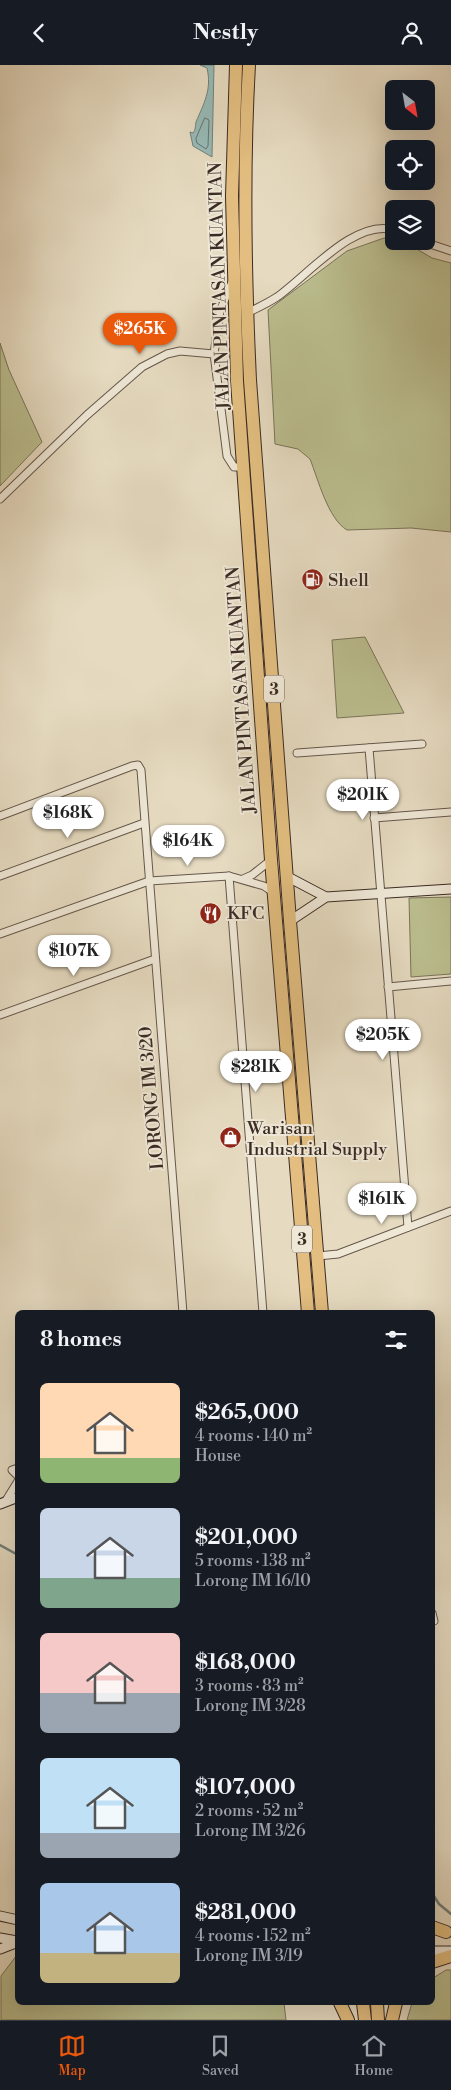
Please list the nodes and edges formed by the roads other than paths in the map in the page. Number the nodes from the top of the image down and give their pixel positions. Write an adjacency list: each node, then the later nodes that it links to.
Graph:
1 (236, 65): 6 (highway, JALAN PINTASAN KUANTAN / 3)
2 (249, 65): 7 (highway, JALAN PINTASAN KUANTAN / 3)
3 (385, 228): 7 (street)
4 (435, 246): 5 (street)
5 (451, 251)
6 (232, 280): 8 (street); 9 (highway, JALAN PINTASAN KUANTAN / 3)
7 (247, 313): 21 (highway, JALAN PINTASAN KUANTAN / 3)
8 (214, 354): 9 (street); 10 (street)
9 (244, 467): 18 (highway, JALAN PINTASAN KUANTAN / 3)
10 (0, 499)
11 (422, 743): 12 (street)
12 (369, 748): 13 (street); 16 (street)
13 (297, 753)
14 (451, 812): 16 (street)
15 (0, 816): 17 (street, LORONG IM 3/20)
16 (374, 818): 26 (street)
17 (144, 823): 19 (street); 23 (street, LORONG IM 3/20)
18 (271, 860): 22 (street); 25 (highway, JALAN PINTASAN KUANTAN / 3)
19 (0, 876)
20 (229, 876): 22 (street); 23 (street); 38 (street)
21 (288, 877): 27 (street); 28 (highway, JALAN PINTASAN KUANTAN / 3)
22 (243, 879): 25 (street)
23 (149, 881): 29 (street); 30 (street, LORONG IM 3/20)
24 (451, 889): 26 (street)
25 (274, 893): 39 (highway, JALAN PINTASAN KUANTAN / 3)
26 (380, 893): 27 (street); 32 (street)
27 (326, 897): 28 (street)
28 (290, 921): 36 (highway, JALAN PINTASAN KUANTAN / 3)
29 (0, 934)
30 (155, 959): 33 (street); 37 (street, LORONG IM 3/20)
31 (451, 981): 32 (street)
32 (388, 987): 35 (street)
33 (0, 1015)
34 (451, 1211): 35 (street)
35 (408, 1227): 36 (street)
36 (318, 1256): 40 (highway, JALAN PINTASAN KUANTAN / 3)
37 (184, 1310)
38 (263, 1310)
39 (308, 1310)
40 (322, 1310)
41 (15, 1485): 43 (street)
42 (15, 1498): 43 (street)
43 (2, 1503)
44 (0, 1916): 45 (street)
45 (15, 1919)
46 (435, 1928): 48 (highway)
47 (435, 1932): 48 (street)
48 (449, 1932)
49 (0, 1937): 50 (street)
50 (15, 1941)
51 (15, 1943): 52 (street)
52 (0, 1949)
53 (435, 1951): 54 (street)
54 (451, 1951)
55 (451, 1956): 56 (highway)
56 (435, 1961)
57 (341, 2005): 63 (highway)
58 (350, 2005): 63 (highway)
59 (364, 2005): 64 (highway)
60 (377, 2005): 65 (highway)
61 (386, 2005): 66 (highway)
62 (396, 2005): 67 (highway)
63 (350, 2020)
64 (365, 2020)
65 (378, 2020)
66 (387, 2020)
67 (392, 2020)

